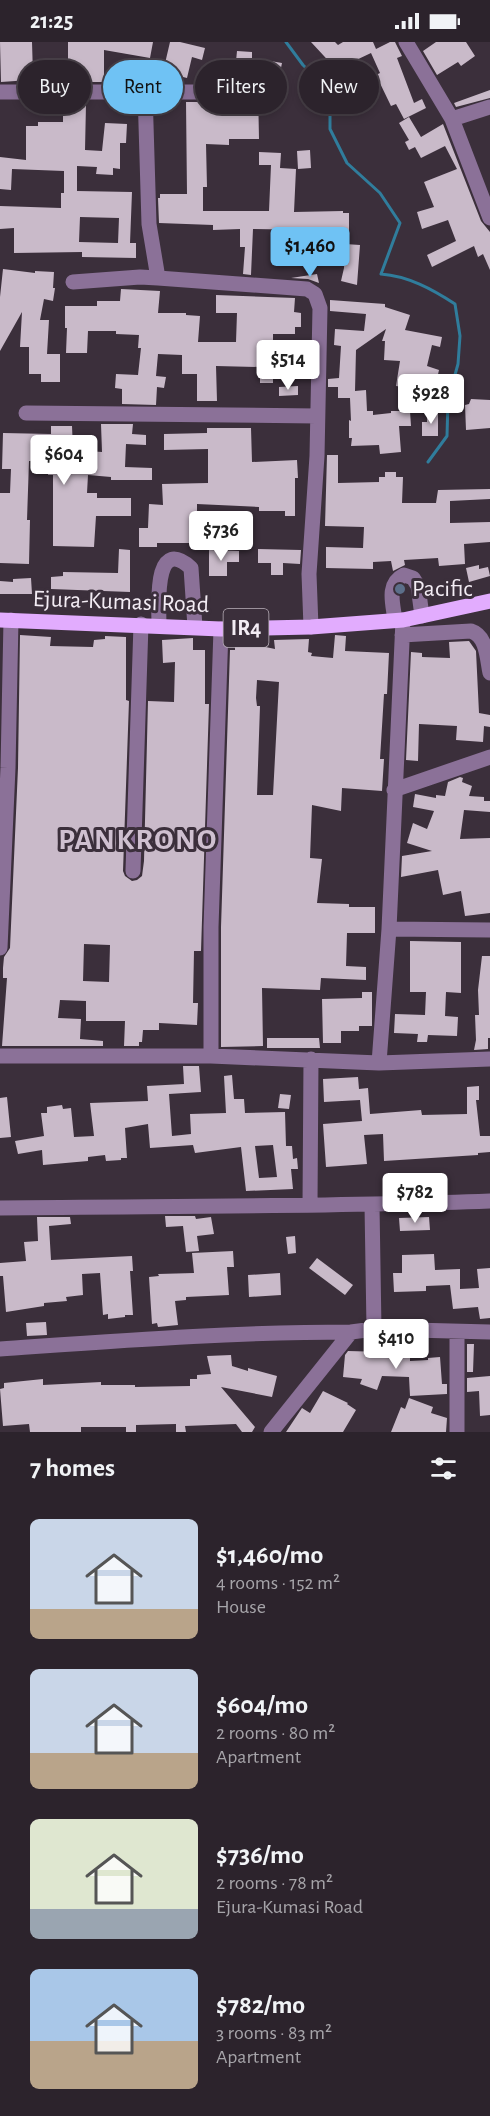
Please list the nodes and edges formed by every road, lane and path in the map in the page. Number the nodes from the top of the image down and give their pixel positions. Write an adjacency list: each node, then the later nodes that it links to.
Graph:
1 (406, 42): 6 (street)
2 (103, 91): 3 (street)
3 (0, 92)
4 (490, 107): 6 (street)
5 (146, 114): 8 (street)
6 (452, 119): 7 (street)
7 (490, 218)
8 (158, 278): 9 (street); 11 (street)
9 (73, 282)
10 (26, 413): 11 (street)
11 (317, 416): 19 (street)
12 (490, 601): 13 (main road, Ejura-Kumasi Road / IR4)
13 (422, 616): 17 (main road, Ejura-Kumasi Road / IR4); 17 (street)
14 (6, 620): 15 (main road, Ejura-Kumasi Road / IR4); 22 (street)
15 (141, 624): 16 (main road, Ejura-Kumasi Road / IR4); 26 (street)
16 (159, 625): 18 (main road, Ejura-Kumasi Road / IR4); 18 (street)
17 (400, 625): 19 (main road, Ejura-Kumasi Road / IR4); 21 (street); 25 (street)
18 (195, 627): 20 (main road, Ejura-Kumasi Road / IR4)
19 (310, 627): 20 (main road, Ejura-Kumasi Road / IR4)
20 (221, 629): 31 (street)
21 (490, 673)
22 (5, 688): 24 (street)
23 (490, 757): 25 (street)
24 (4, 786): 29 (street)
25 (394, 790): 27 (street)
26 (133, 871)
27 (389, 929): 28 (street); 34 (street)
28 (490, 930)
29 (0, 948)
30 (0, 1056): 31 (street)
31 (211, 1056): 32 (street)
32 (311, 1059): 34 (street); 36 (street)
33 (490, 1059): 34 (street)
34 (379, 1063)
35 (490, 1201): 37 (street)
36 (310, 1204): 37 (street); 38 (street)
37 (372, 1205): 39 (street)
38 (0, 1208)
39 (374, 1329): 40 (street); 41 (street)
40 (351, 1332): 43 (street); 44 (street)
41 (457, 1332): 42 (street); 45 (street)
42 (490, 1332)
43 (0, 1349)
44 (271, 1432)
45 (457, 1432)

